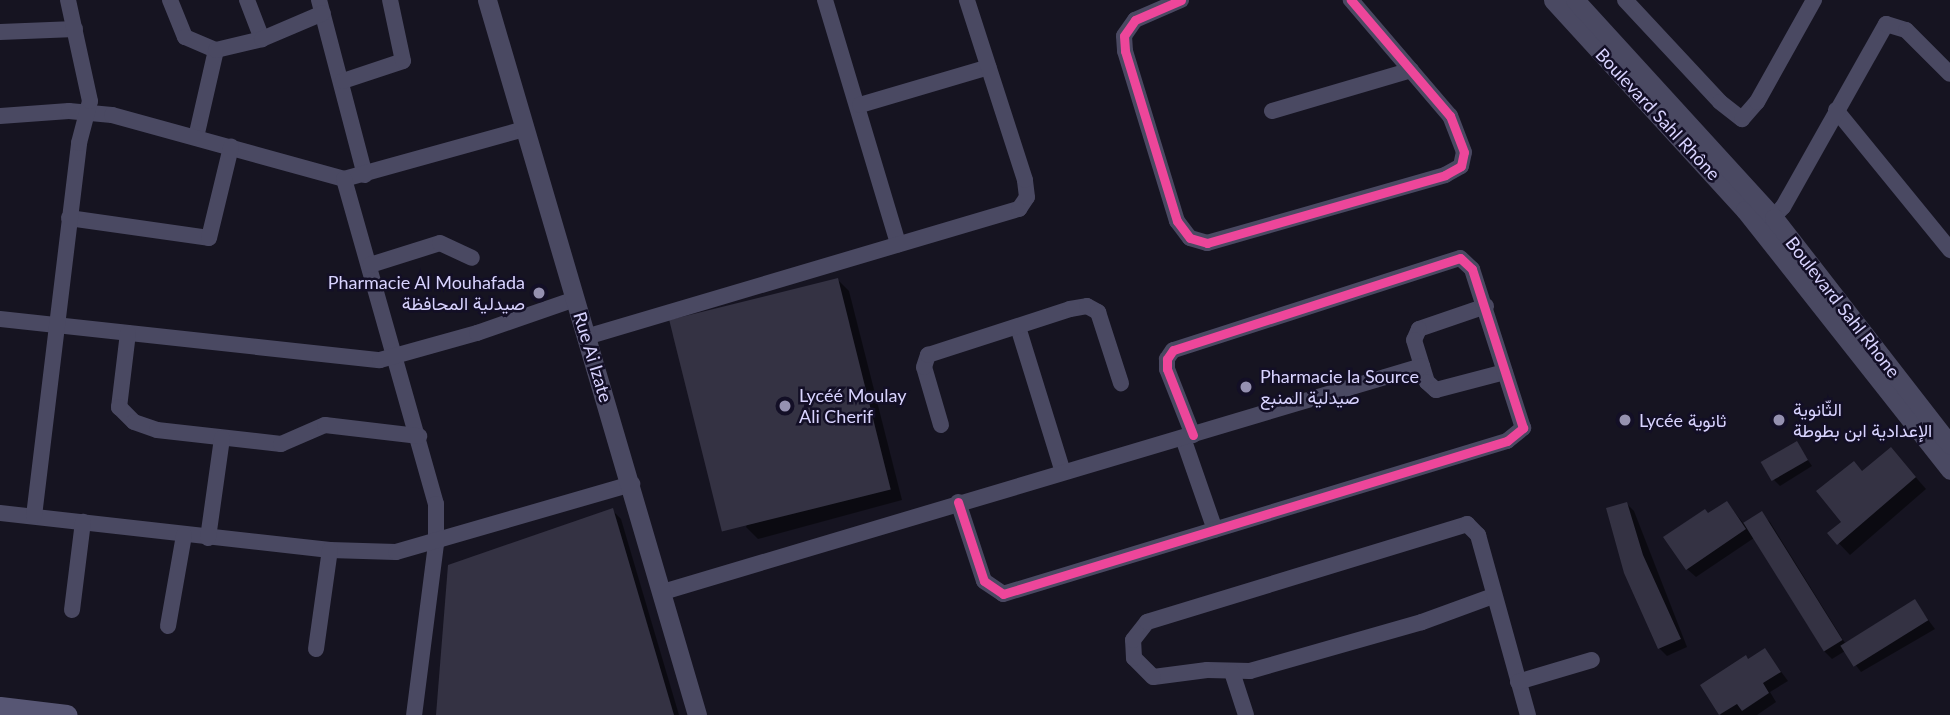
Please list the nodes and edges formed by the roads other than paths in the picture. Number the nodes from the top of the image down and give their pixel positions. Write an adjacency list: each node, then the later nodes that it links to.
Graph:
1 (68, 0): 15 (street)
2 (170, 0): 18 (street)
3 (247, 0): 17 (street)
4 (390, 0): 22 (street)
5 (487, 0): 28 (street, Rue Ai Izate)
6 (825, 0): 23 (street)
7 (967, 0): 19 (street)
8 (1181, 0): 20 (street)
9 (1351, 0): 20 (street)
10 (1553, 0): 13 (street, Boulevard Sahl Rhône)
11 (1625, 0): 12 (street)
12 (1814, 0)
13 (1576, 5): 31 (street, Boulevard Sahl Rhône); 35 (street, Boulevard Sahl Rhône)
14 (321, 7): 17 (street); 22 (street)
15 (75, 29): 16 (street); 26 (street)
16 (0, 32)
17 (262, 39): 18 (street)
18 (216, 50): 29 (street)
19 (989, 67): 23 (street); 36 (street)
20 (1411, 70): 25 (street)
21 (1950, 74): 24 (street)
22 (343, 81): 32 (street)
23 (859, 105): 36 (street)
24 (1836, 110): 35 (street); 37 (street)
25 (1272, 111)
26 (88, 113): 27 (street); 29 (street); 34 (street)
27 (0, 116)
28 (524, 128): 32 (street); 40 (street, Rue Ai Izate)
29 (196, 137): 30 (street)
30 (231, 147): 33 (street); 34 (street)
31 (1732, 171): 35 (street, Boulevard Sahl Rhone)
32 (365, 175): 33 (street)
33 (344, 179): 39 (street)
34 (69, 218): 43 (street)
35 (1768, 223): 55 (street, Boulevard Sahl Rhone); 56 (street, Boulevard Sahl Rhone)
36 (898, 244): 46 (street)
37 (1950, 250)
38 (472, 258): 39 (street)
39 (370, 265): 47 (street)
40 (575, 299): 46 (street, Rue Ai Izate); 47 (street)
41 (1486, 306): 48 (street); 49 (street); 53 (street)
42 (0, 319): 43 (street)
43 (55, 324): 45 (street); 61 (street)
44 (1018, 327): 50 (street); 51 (street); 57 (street)
45 (128, 333): 47 (street); 54 (street)
46 (586, 337): 58 (street, Rue Ai Izate)
47 (395, 357): 52 (street)
48 (1422, 366): 49 (street); 53 (street)
49 (1505, 372): 63 (street)
50 (1121, 383)
51 (941, 425)
52 (419, 436): 54 (street); 66 (street)
53 (1188, 436): 57 (street); 63 (street)
54 (222, 438): 65 (street)
55 (1950, 445)
56 (1950, 470)
57 (1063, 472): 59 (street)
58 (632, 484): 66 (street); 68 (street, Rue Ai Izate)
59 (958, 502): 63 (street); 68 (street)
60 (0, 513): 61 (street)
61 (34, 516): 62 (street)
62 (83, 522): 64 (street); 70 (street)
63 (1215, 530)
64 (184, 535): 65 (street); 71 (street)
65 (208, 538): 67 (street)
66 (436, 544): 67 (street); 78 (street)
67 (330, 550): 72 (street)
68 (663, 592): 79 (street, Rue Ai Izate)
69 (1493, 596): 74 (street); 74 (street); 75 (street)
70 (72, 610)
71 (169, 626)
72 (316, 649)
73 (1592, 660): 75 (street)
74 (1232, 672): 80 (street)
75 (1518, 682): 81 (street)
76 (0, 708): 77 (main road)
77 (67, 715)
78 (415, 715)
79 (697, 715)
80 (1246, 715)
81 (1528, 715)

